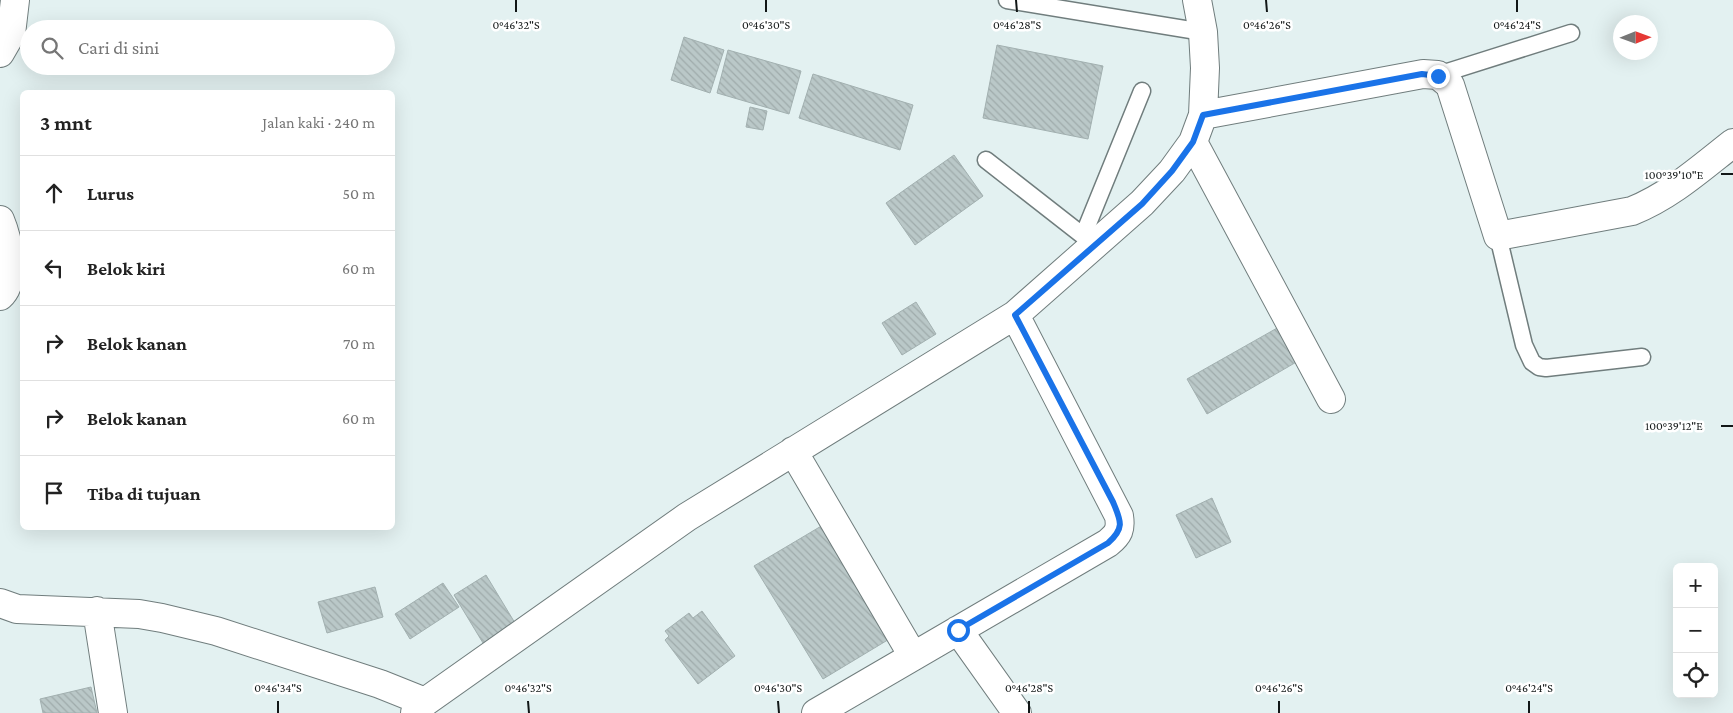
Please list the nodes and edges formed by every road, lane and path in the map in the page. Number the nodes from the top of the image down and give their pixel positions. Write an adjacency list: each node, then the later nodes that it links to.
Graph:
1 (15, 0): 6 (street)
2 (1007, 0): 4 (lane)
3 (1197, 0): 4 (street)
4 (1204, 32): 9 (street)
5 (1571, 33): 7 (lane)
6 (0, 53)
7 (1438, 76): 9 (street); 14 (street)
8 (1142, 91): 15 (lane)
9 (1203, 115): 10 (street)
10 (1193, 142): 15 (street); 19 (street)
11 (1733, 143): 14 (street)
12 (986, 160): 15 (lane)
13 (0, 220): 16 (street)
14 (1498, 236): 18 (lane)
15 (1089, 240): 17 (street)
16 (0, 296)
17 (1015, 315): 20 (street); 23 (street)
18 (1642, 357)
19 (1331, 399)
20 (792, 451): 24 (street); 25 (street)
21 (1, 601): 22 (street)
22 (97, 612): 25 (street); 26 (street)
23 (958, 630): 24 (street); 28 (street)
24 (913, 656): 27 (street)
25 (420, 708)
26 (113, 713)
27 (816, 713)
28 (1017, 713)

